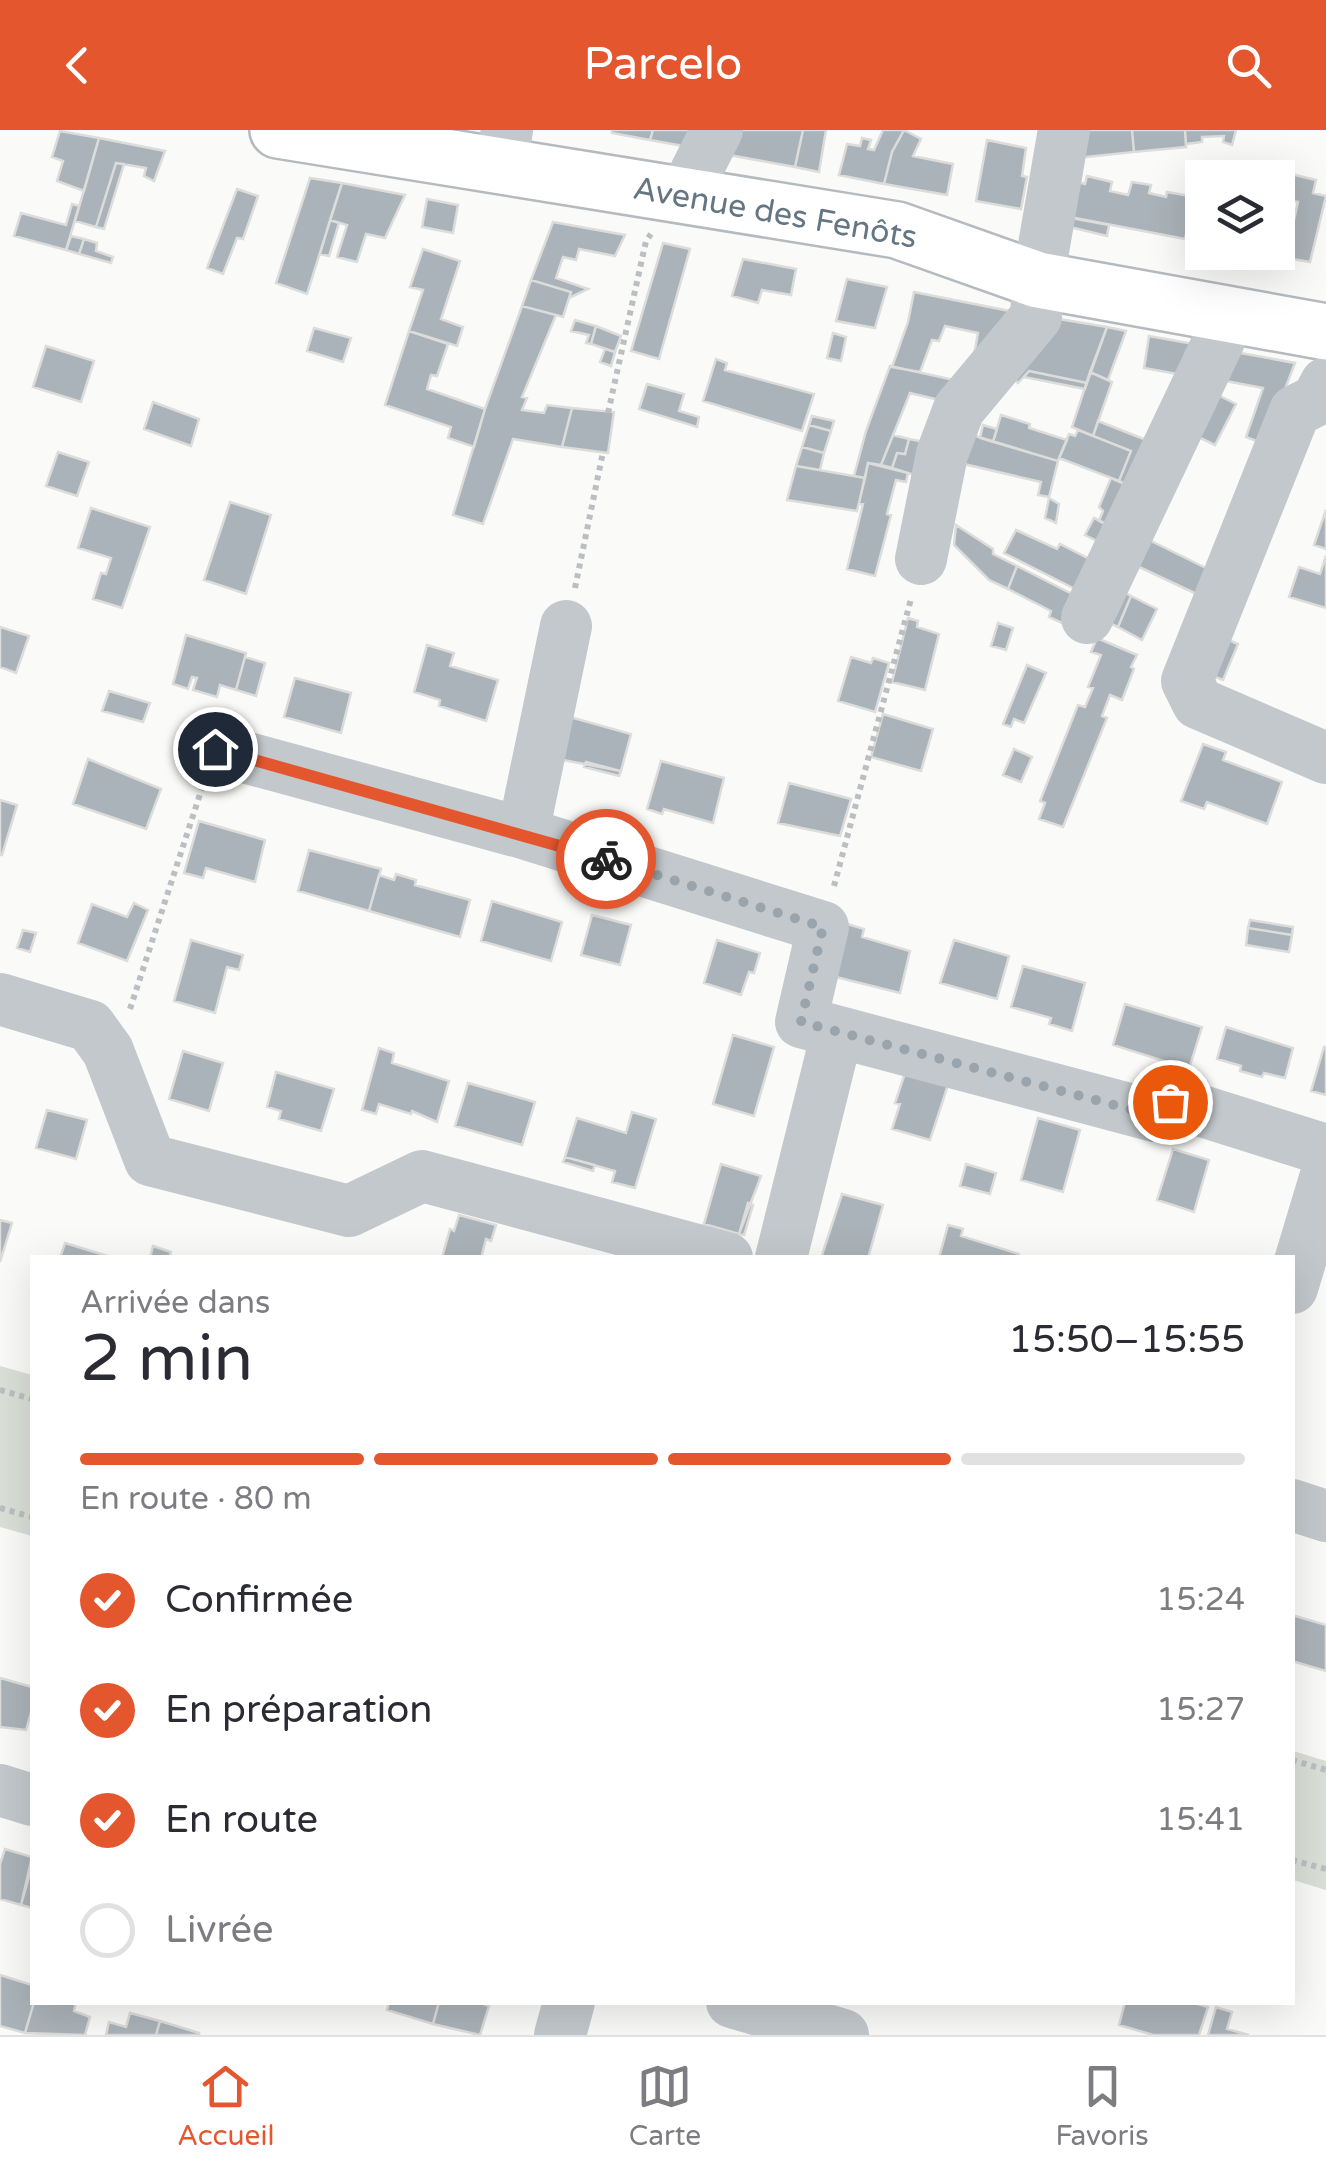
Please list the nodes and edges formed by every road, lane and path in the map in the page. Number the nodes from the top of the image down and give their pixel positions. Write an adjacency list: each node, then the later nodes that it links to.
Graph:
1 (278, 130): 4 (main road, Avenue des Fenôts)
2 (716, 130): 5 (street)
3 (1064, 130): 6 (street)
4 (504, 148): 5 (main road, Avenue des Fenôts)
5 (684, 195): 6 (main road, Avenue des Fenôts); 10 (path)
6 (1038, 280): 7 (main road, Avenue des Fenôts); 12 (street)
7 (1224, 314): 8 (main road, Avenue des Fenôts); 13 (street)
8 (1326, 332)
9 (1326, 383): 16 (street)
10 (608, 413)
11 (604, 452): 14 (path)
12 (922, 559): 18 (path)
13 (1087, 618)
14 (566, 626): 17 (street)
15 (215, 749): 17 (street); 21 (path)
16 (1326, 758)
17 (523, 834): 18 (street)
18 (823, 927): 20 (street)
19 (0, 999): 21 (street)
20 (837, 1033): 22 (street); 25 (street)
21 (108, 1051): 24 (street)
22 (1326, 1150)
23 (1326, 1175): 26 (street)
24 (716, 1255)
25 (782, 1255)
26 (1295, 1278)
27 (0, 1390): 28 (path)
28 (30, 1398)
29 (1295, 1505): 32 (street)
30 (0, 1508): 31 (path)
31 (30, 1516)
32 (1326, 1516)
33 (1295, 1761): 34 (path)
34 (1326, 1770)
35 (0, 1790): 36 (street)
36 (30, 1799)
37 (1295, 1861): 38 (path)
38 (1326, 1869)
39 (568, 2005): 41 (street)
40 (742, 2005): 42 (street)
41 (560, 2035)
42 (843, 2035)

